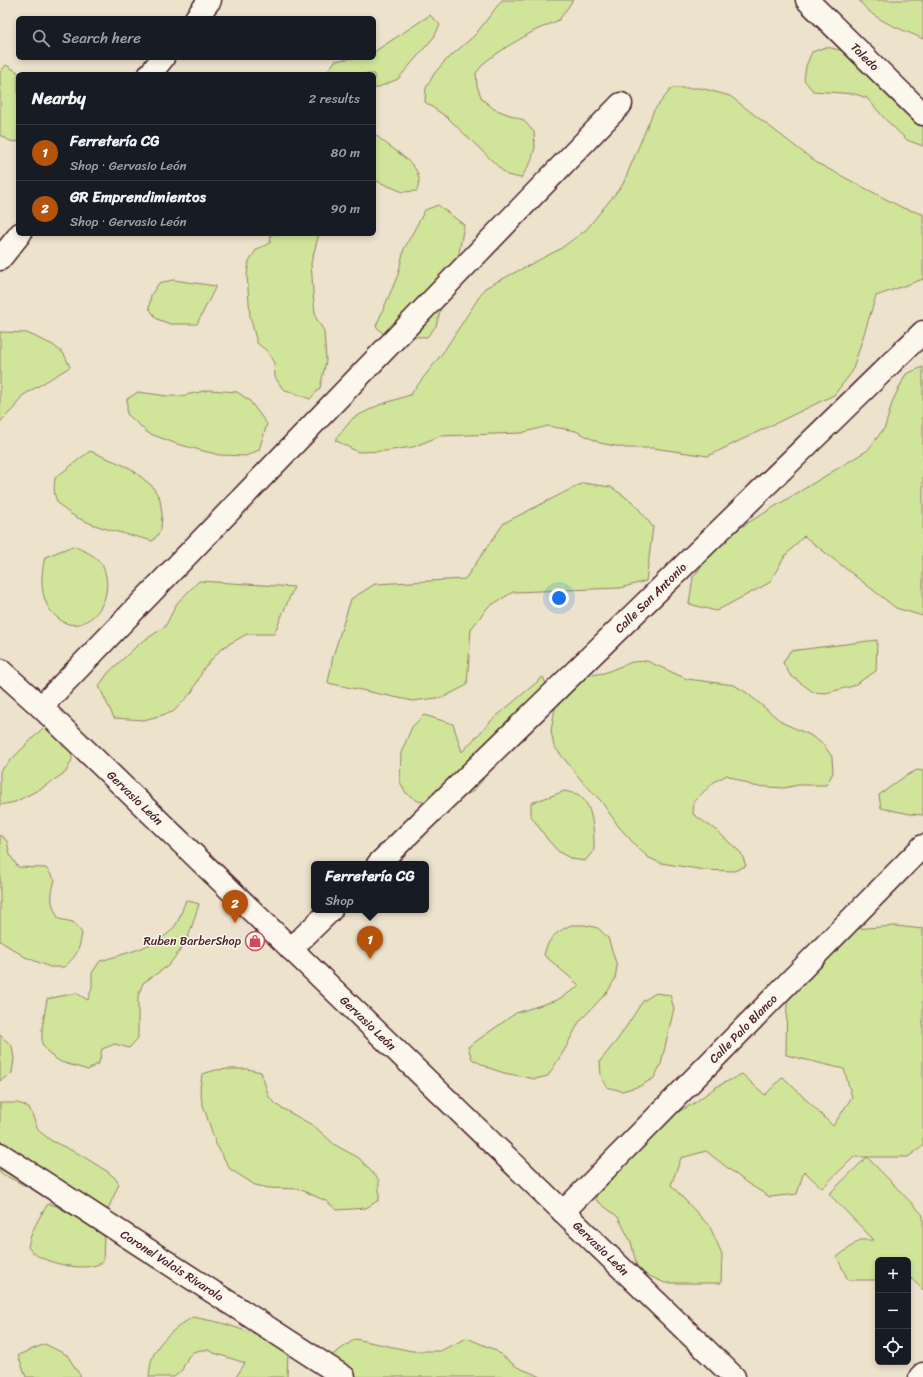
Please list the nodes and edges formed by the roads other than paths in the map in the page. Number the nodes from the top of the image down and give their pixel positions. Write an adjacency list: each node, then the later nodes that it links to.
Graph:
1 (210, 0): 3 (street)
2 (807, 0): 7 (street, Toledo)
3 (198, 16)
4 (161, 60): 5 (street)
5 (152, 72)
6 (621, 104): 12 (street)
7 (923, 114)
8 (18, 236): 9 (street)
9 (0, 259)
10 (922, 334): 14 (street, Calle San Antonio)
11 (0, 670): 12 (street, Gervasio León)
12 (41, 707): 16 (street, Gervasio León)
13 (923, 846): 18 (street, Calle Palo Blanco)
14 (381, 861)
15 (328, 913): 16 (street)
16 (291, 949): 18 (street, Gervasio León)
17 (0, 1154): 20 (street, Coronel Valois Rivarola)
18 (563, 1212): 21 (street, Gervasio León)
19 (923, 1374): 22 (street)
20 (344, 1377)
21 (734, 1377)
22 (920, 1377)

